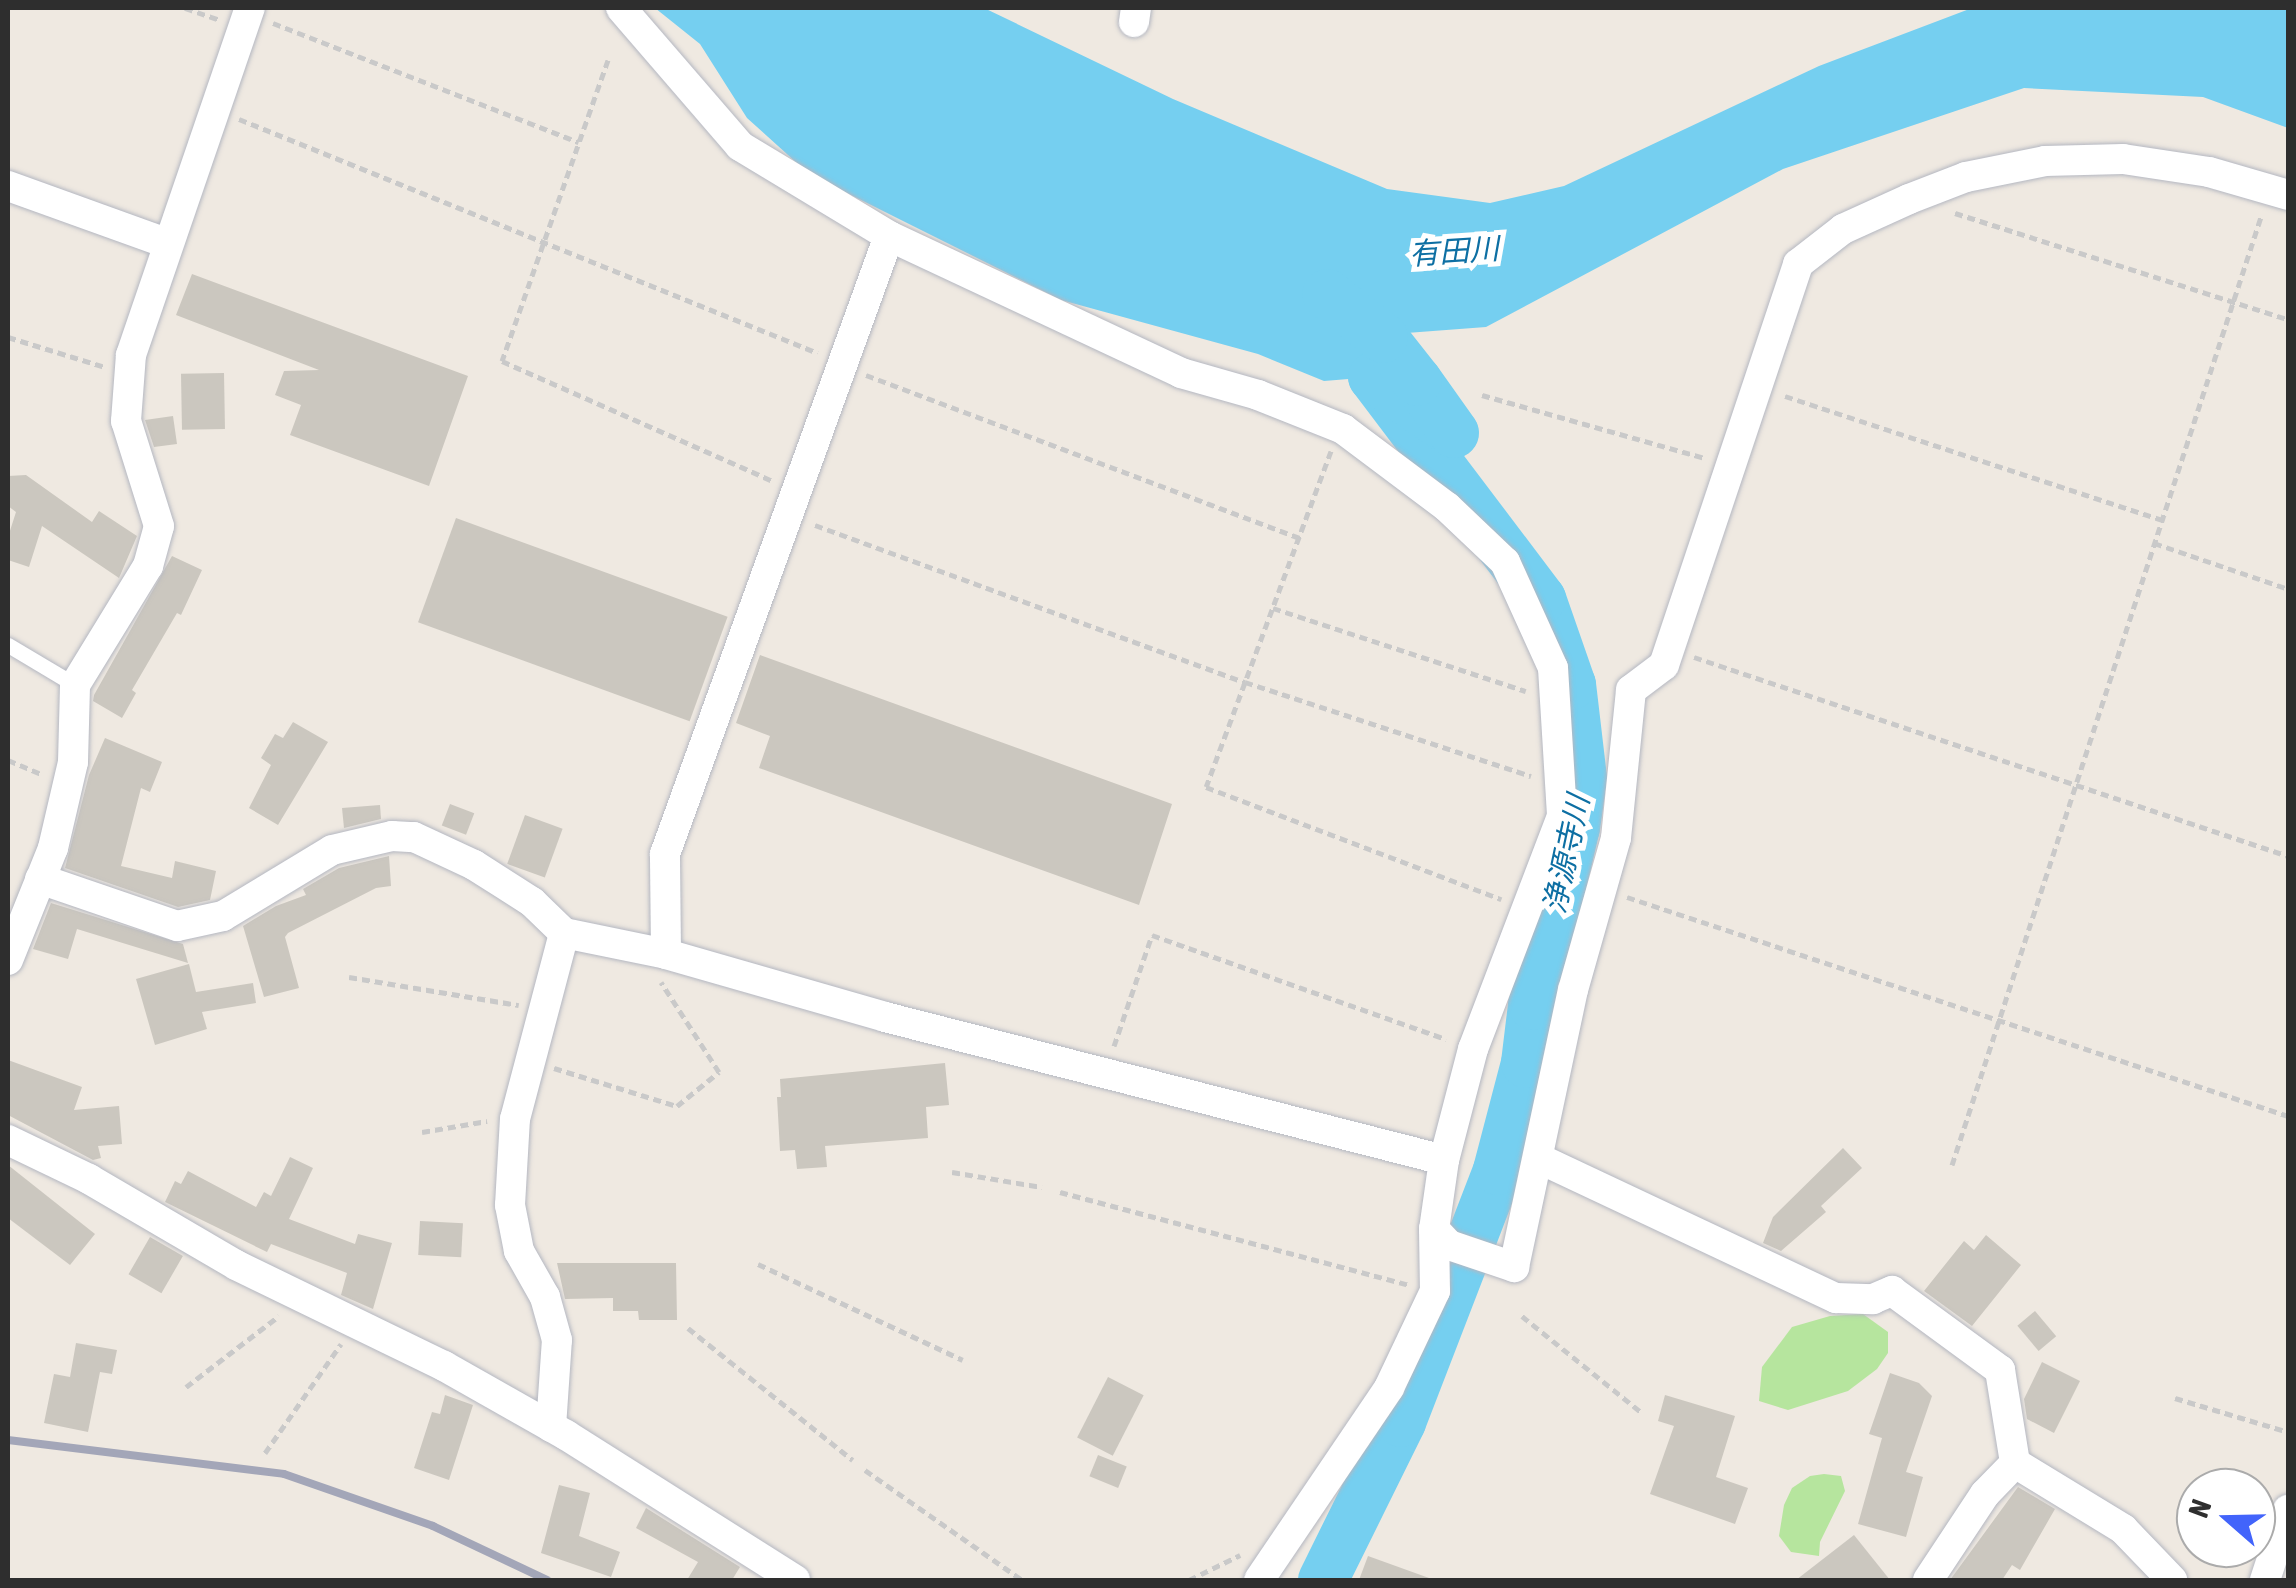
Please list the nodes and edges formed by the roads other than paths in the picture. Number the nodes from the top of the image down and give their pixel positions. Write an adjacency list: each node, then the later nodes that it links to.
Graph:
1 (621, 8): 5 (street)
2 (250, 18): 6 (street)
3 (8, 186): 6 (street)
4 (2276, 200): 14 (street)
5 (888, 236): 12 (street); 15 (street)
6 (166, 243): 8 (street)
7 (8, 646): 8 (lane)
8 (75, 685): 9 (street)
9 (26, 890): 10 (street); 11 (street)
10 (564, 933): 12 (street); 17 (street)
11 (8, 960)
12 (662, 966): 15 (street)
13 (8, 1140): 17 (street)
14 (1540, 1159): 16 (street); 18 (street)
15 (1444, 1160): 16 (street)
16 (1441, 1237): 21 (street)
17 (551, 1427): 20 (street)
18 (2016, 1463): 22 (street); 23 (street)
19 (2288, 1510): 24 (street)
20 (794, 1580)
21 (1259, 1580)
22 (1928, 1580)
23 (2172, 1580)
24 (2265, 1580)

